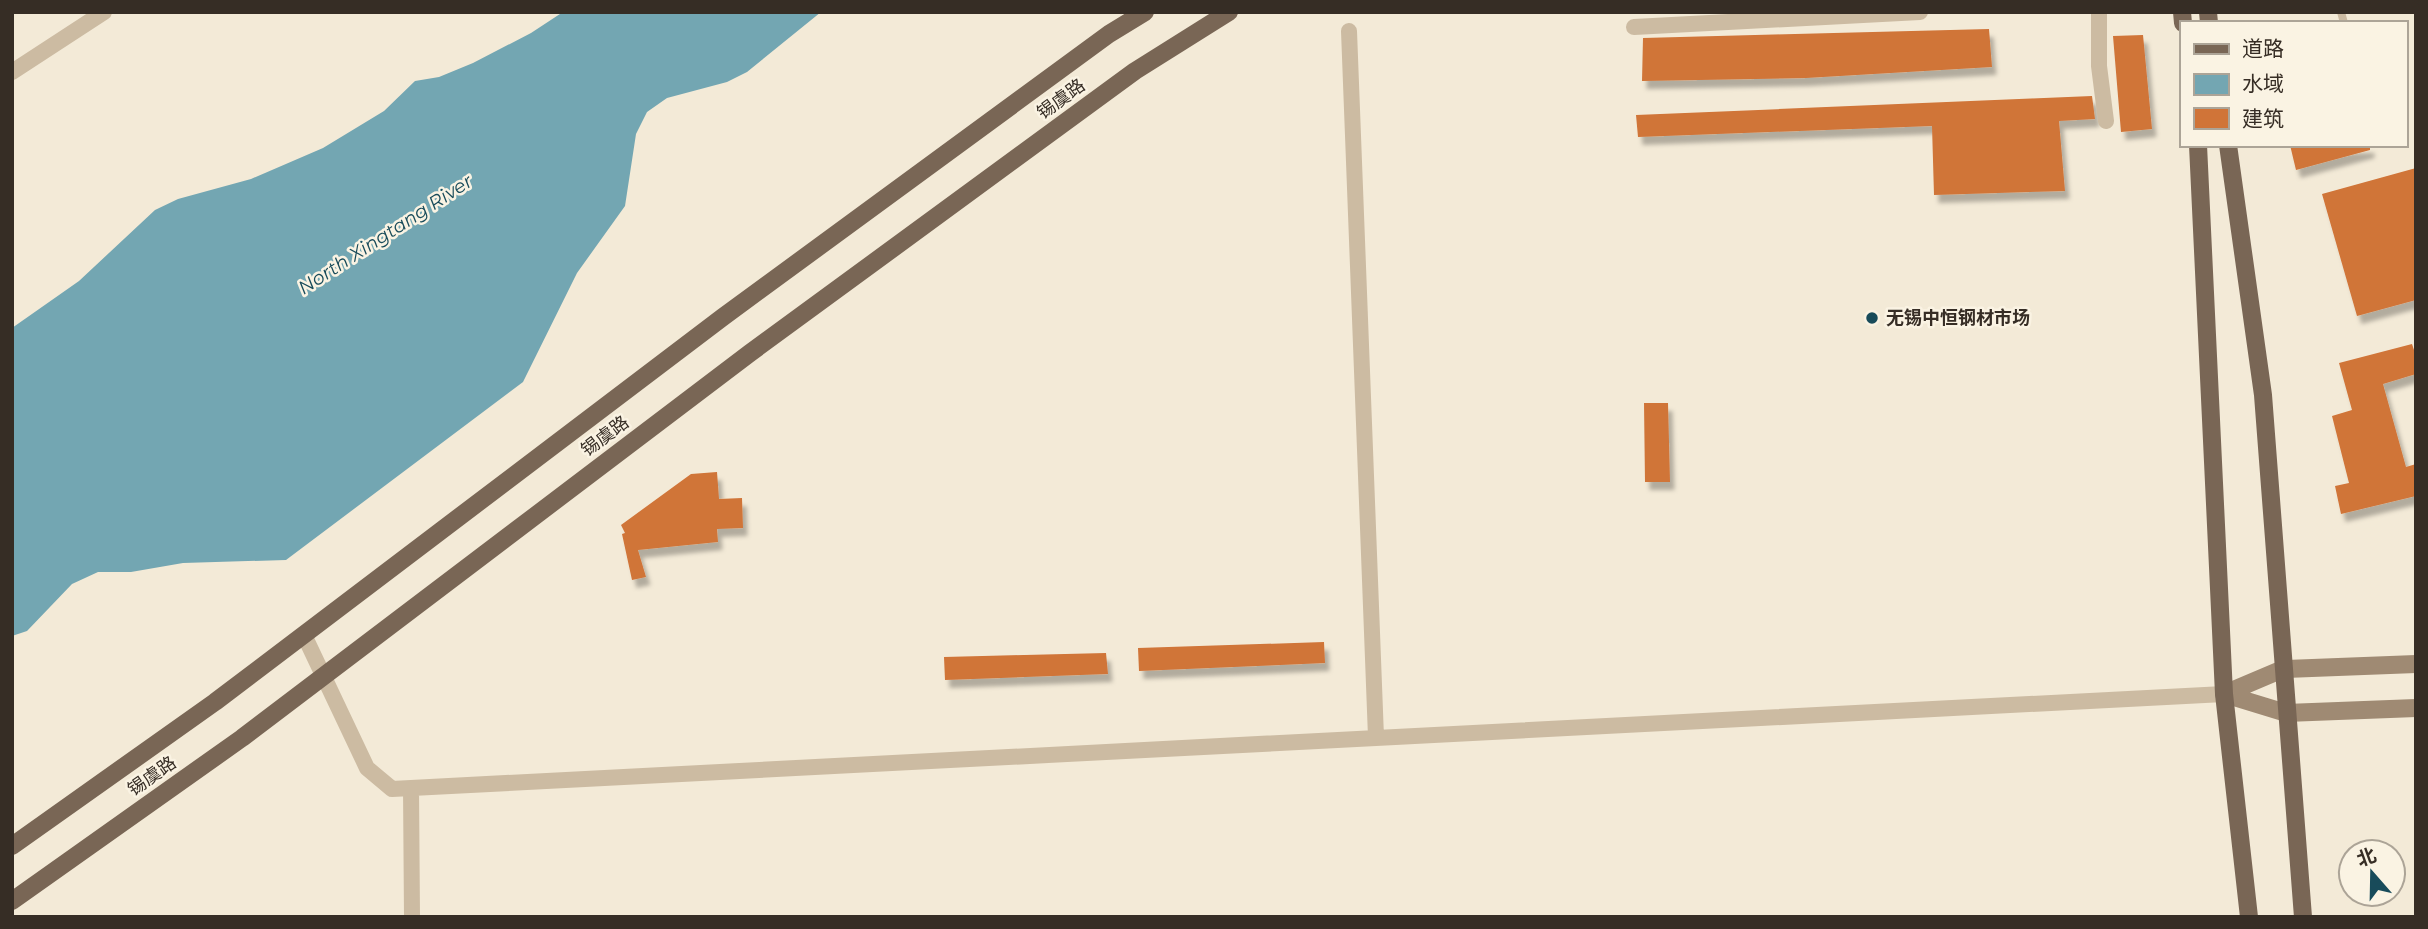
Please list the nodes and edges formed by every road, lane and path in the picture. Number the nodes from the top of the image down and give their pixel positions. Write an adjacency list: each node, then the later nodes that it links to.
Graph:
1 (104, 12): 9 (street)
2 (1144, 12): 13 (main road, 锡虞路)
3 (1229, 12): 16 (main road, 锡虞路)
4 (1920, 12): 6 (street)
5 (2099, 12): 10 (street)
6 (1722, 17): 7 (street)
7 (1634, 27)
8 (1349, 31): 20 (street)
9 (12, 72)
10 (2106, 121)
11 (2198, 147): 17 (main road)
12 (2228, 147): 15 (main road)
13 (304, 635): 16 (street); 22 (main road, 锡虞路)
14 (2416, 664): 15 (main road)
15 (2283, 669): 17 (main road); 19 (main road)
16 (323, 676): 21 (street); 23 (main road, 锡虞路)
17 (2224, 694): 19 (main road); 20 (street); 25 (main road)
18 (2416, 708): 19 (main road)
19 (2286, 713): 26 (main road)
20 (1376, 737): 21 (street)
21 (411, 788): 24 (street)
22 (12, 846)
23 (12, 901)
24 (412, 917)
25 (2249, 917)
26 (2303, 917)

